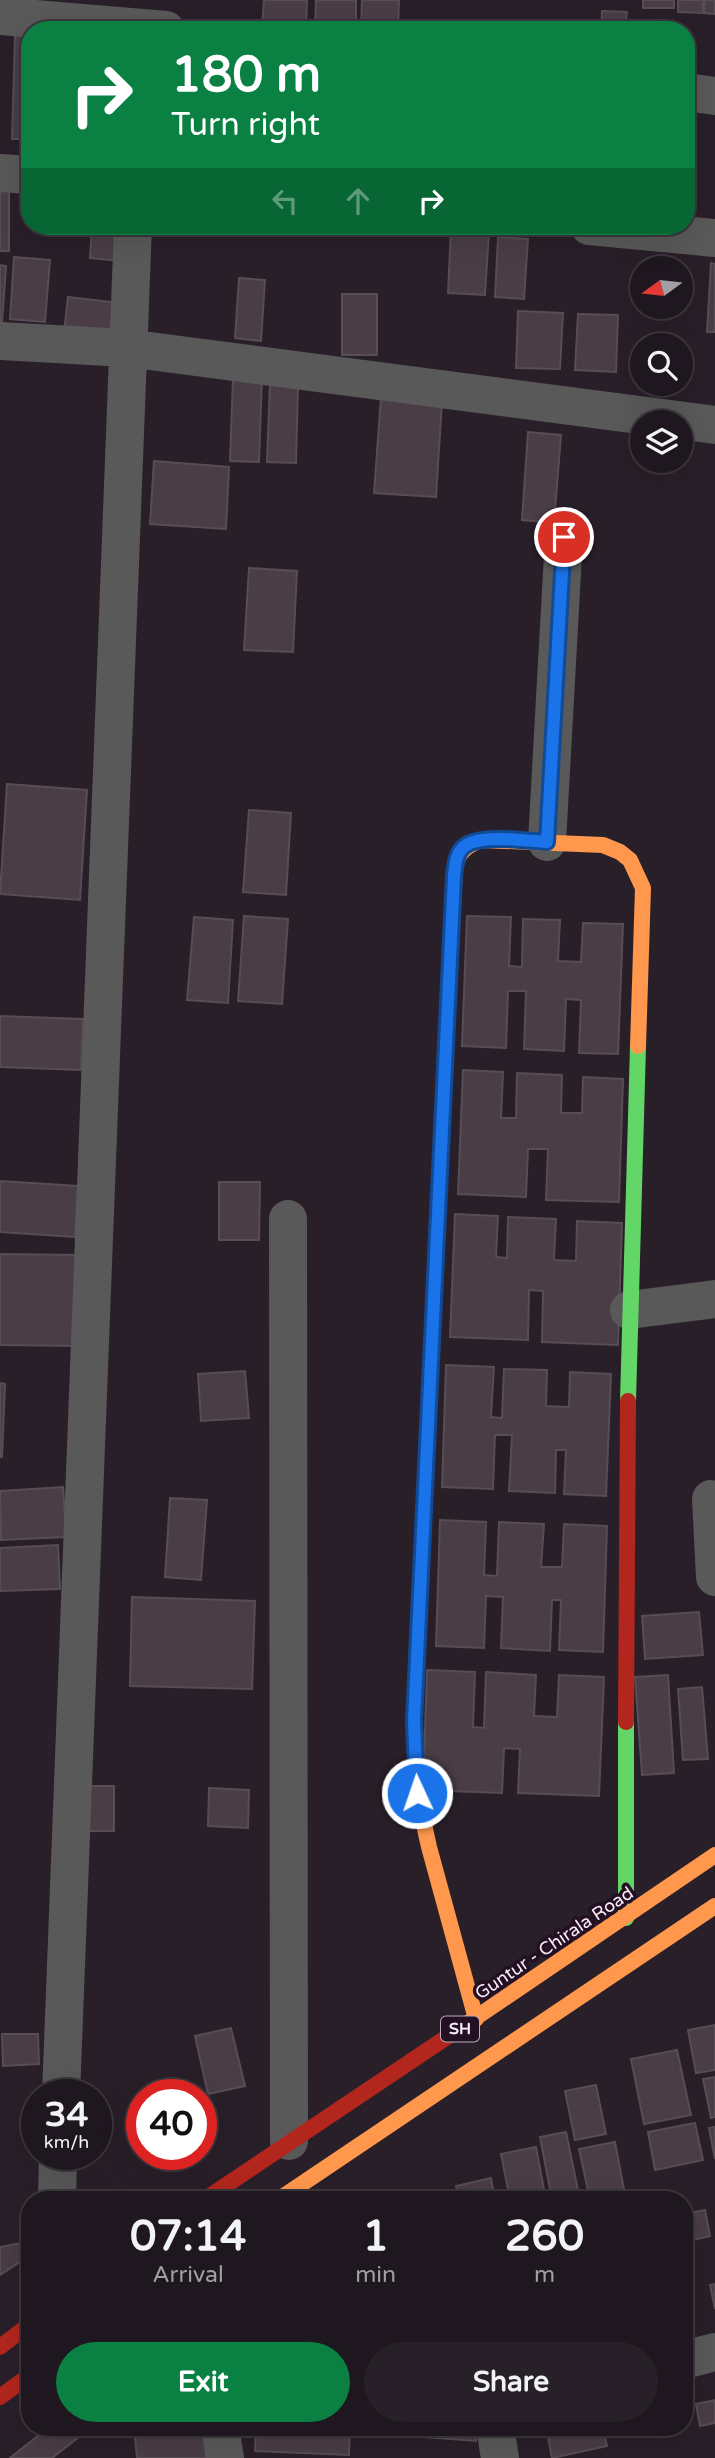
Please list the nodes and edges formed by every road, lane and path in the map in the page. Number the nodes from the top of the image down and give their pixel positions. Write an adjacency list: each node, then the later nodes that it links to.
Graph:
1 (0, 16): 2 (street)
2 (60, 21)
3 (695, 93): 4 (street)
4 (715, 96)
5 (0, 173): 6 (street)
6 (21, 174)
7 (133, 235): 11 (street)
8 (684, 235): 9 (street)
9 (715, 238)
10 (0, 341): 11 (street)
11 (127, 348): 12 (street); 24 (street)
12 (715, 425)
13 (564, 537): 14 (street)
14 (547, 842): 17 (street); 23 (street)
15 (288, 1219): 25 (street)
16 (715, 1299): 17 (street)
17 (629, 1310): 22 (street)
18 (711, 1499): 19 (street)
19 (715, 1577)
20 (715, 1855): 22 (street, Guntur - Chirala Road / SH)
21 (713, 1915): 29 (street, SH)
22 (626, 1918): 23 (street, Guntur - Chirala Road / SH)
23 (476, 2019): 25 (street, Guntur - Chirala Road / SH)
24 (62, 2079)
25 (289, 2141): 28 (street, Guntur - Chirala Road / SH)
26 (58, 2170): 27 (street)
27 (57, 2191)
28 (217, 2191)
29 (292, 2191)
30 (21, 2331): 31 (street)
31 (0, 2347)
32 (715, 2352): 33 (street)
33 (693, 2358)
34 (21, 2382): 35 (street)
35 (0, 2397)
36 (221, 2436): 38 (street)
37 (496, 2436): 39 (street)
38 (225, 2458)
39 (500, 2458)

